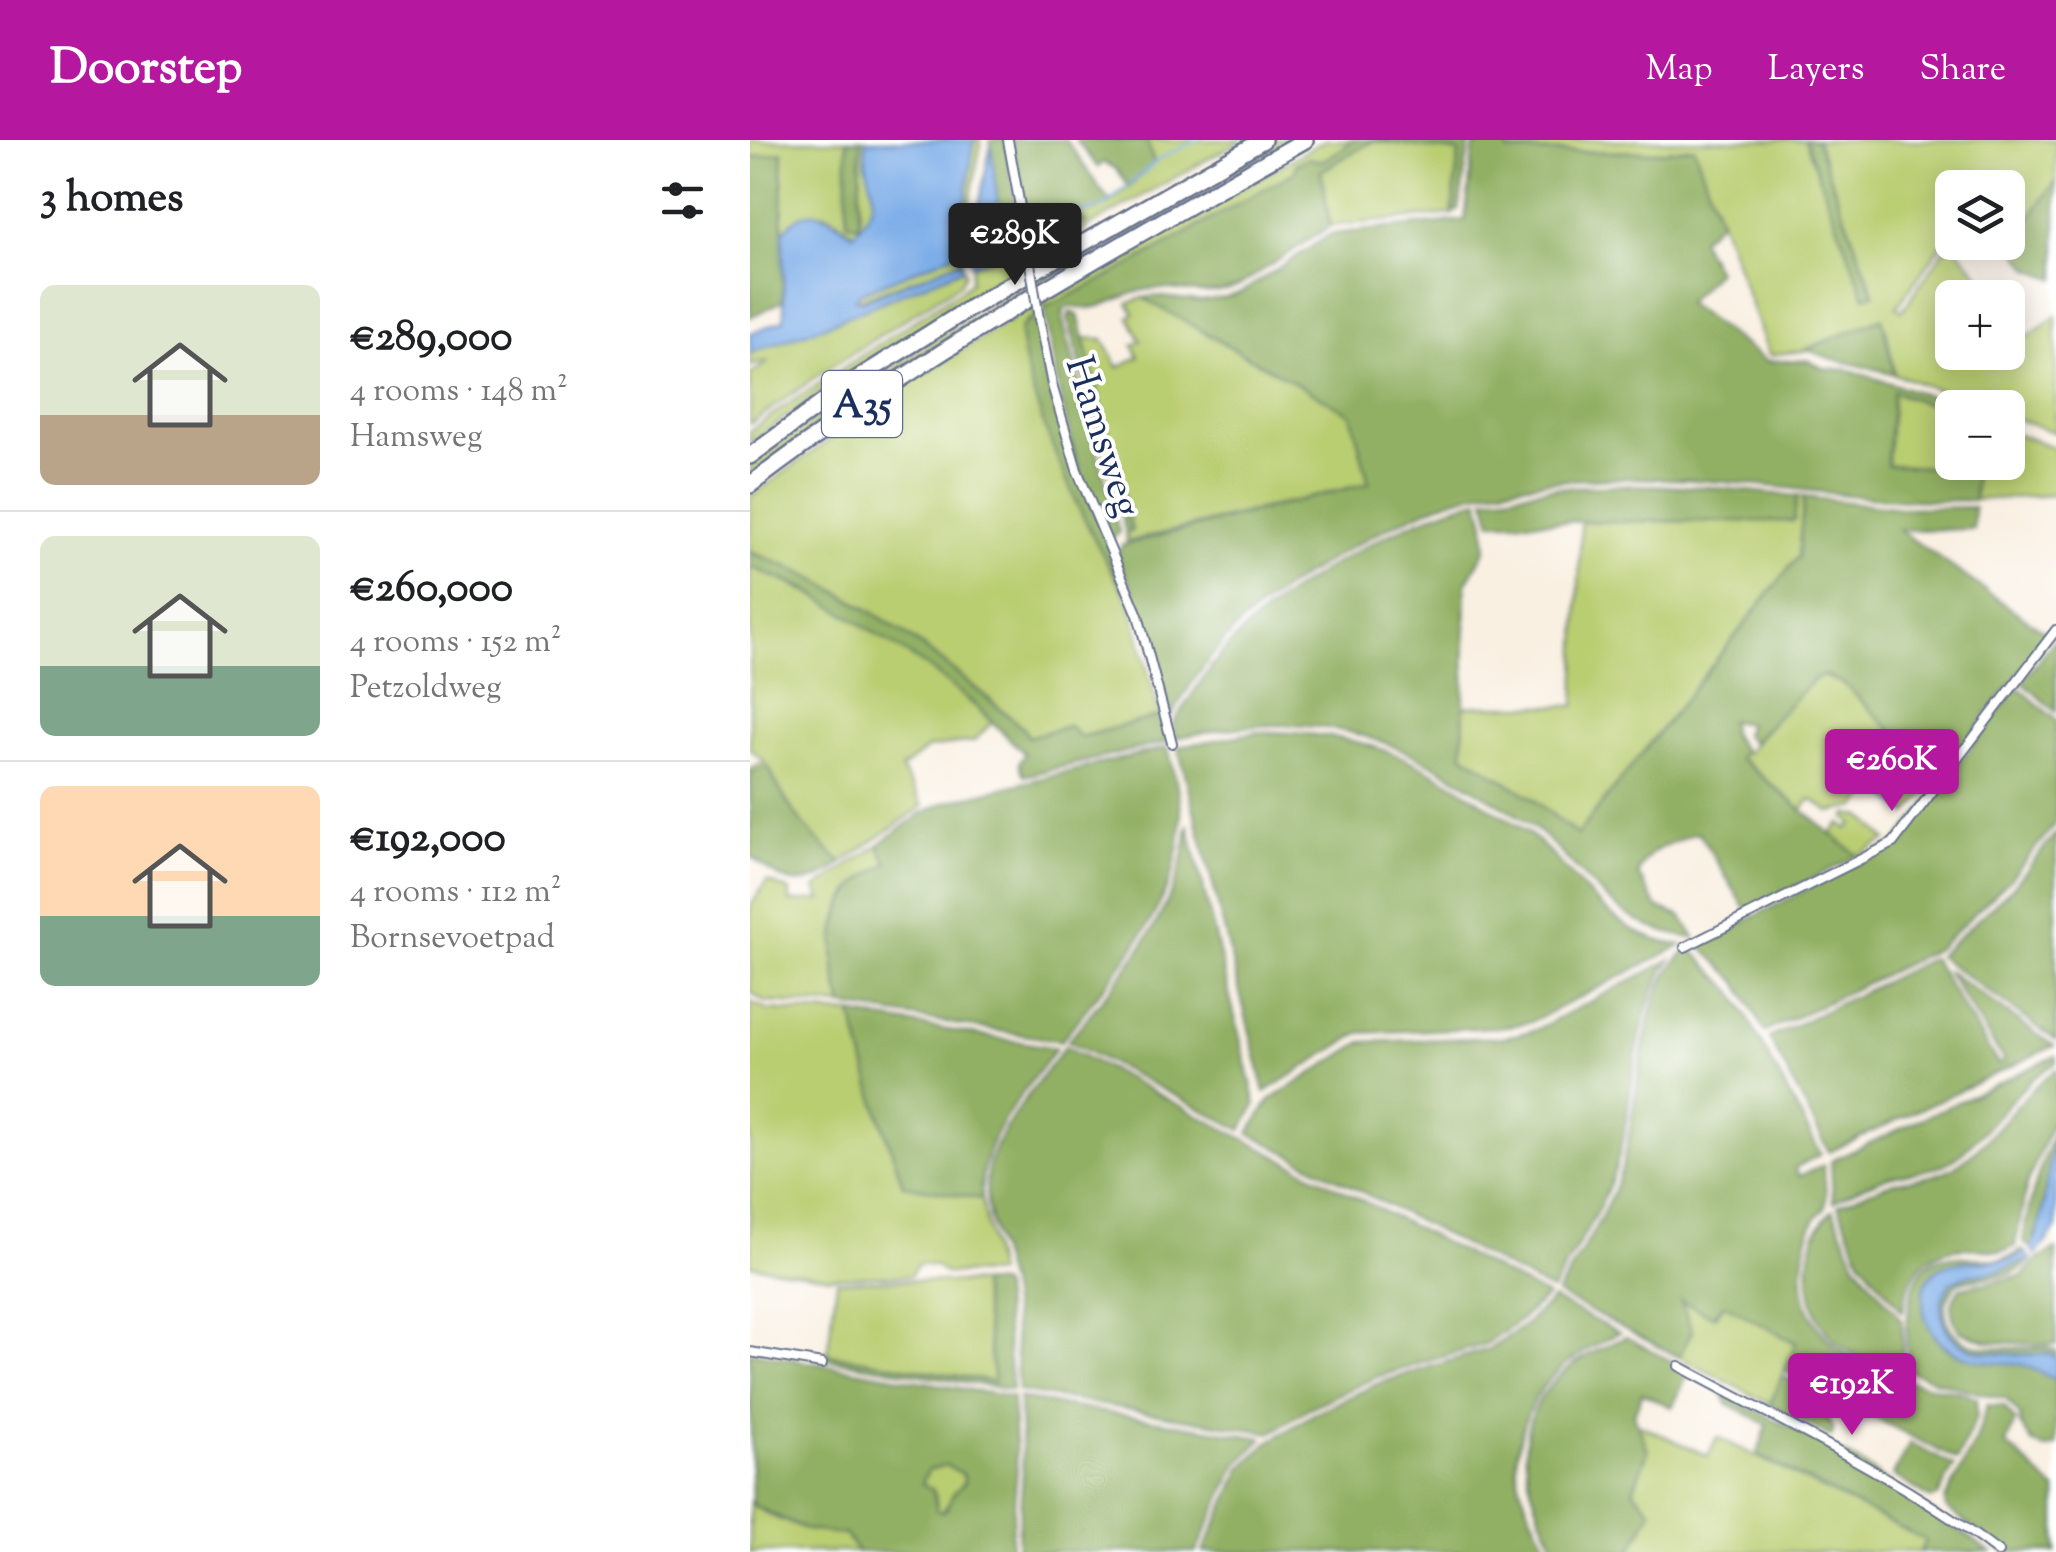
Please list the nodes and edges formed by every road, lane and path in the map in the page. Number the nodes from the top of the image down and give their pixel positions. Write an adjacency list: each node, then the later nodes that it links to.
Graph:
1 (1008, 140): 7 (street, Hamsweg, bridge)
2 (1264, 140): 4 (highway, A35)
3 (1305, 140): 5 (highway, A35)
4 (750, 456)
5 (750, 484)
6 (2056, 630): 8 (street)
7 (1172, 743)
8 (1685, 947)
9 (750, 1352): 10 (street)
10 (822, 1364)
11 (1679, 1366): 12 (street)
12 (1998, 1552)

